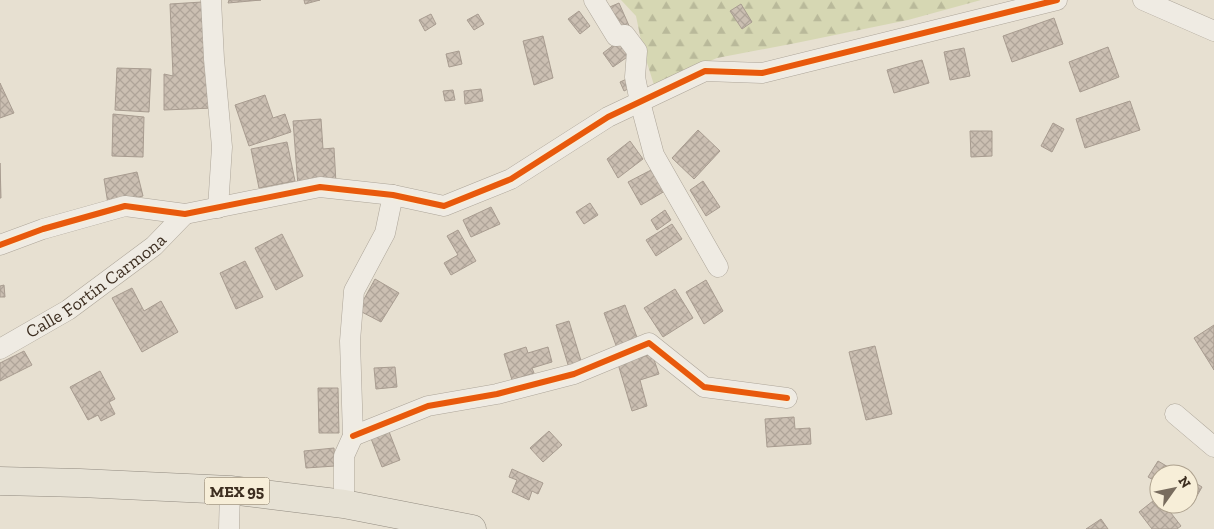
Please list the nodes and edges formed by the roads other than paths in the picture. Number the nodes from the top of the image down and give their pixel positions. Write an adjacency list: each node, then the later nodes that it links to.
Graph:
1 (211, 0): 8 (street)
2 (594, 0): 6 (street)
3 (1057, 0): 6 (street)
4 (1143, 0): 5 (street)
5 (1214, 31)
6 (640, 102): 7 (street); 11 (street)
7 (393, 195): 8 (street); 15 (street)
8 (218, 208): 9 (street)
9 (185, 214): 10 (street); 12 (street, Calle Fortín Carmona)
10 (0, 245)
11 (718, 267)
12 (0, 349)
13 (787, 398): 15 (street)
14 (1176, 414): 16 (street)
15 (353, 436): 19 (street)
16 (1214, 447)
17 (0, 481): 18 (main road, MEX 95)
18 (230, 490): 19 (main road, MEX 95); 21 (street)
19 (344, 504): 20 (main road, MEX 95)
20 (385, 521): 22 (main road, MEX 95)
21 (229, 529)
22 (472, 529)

